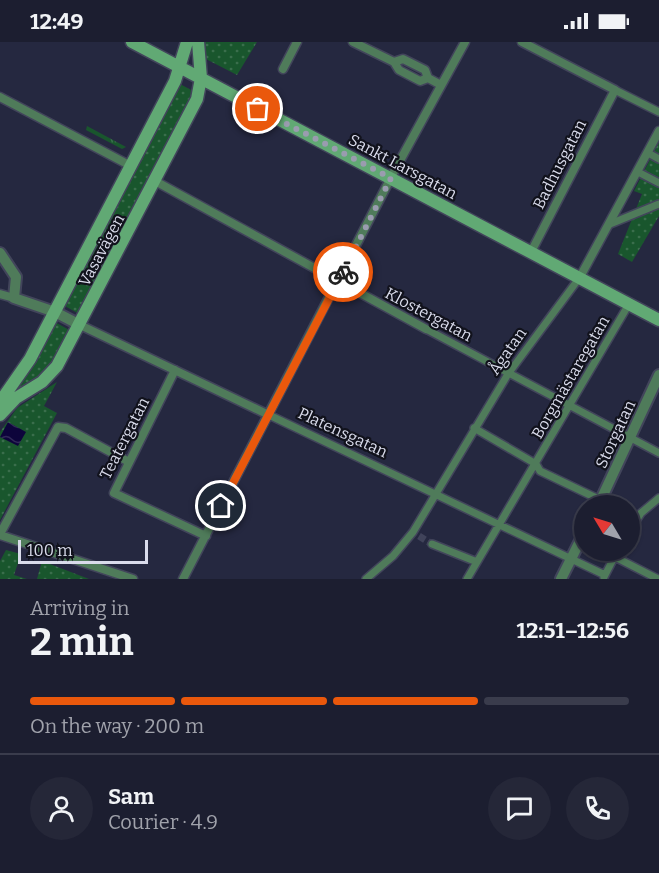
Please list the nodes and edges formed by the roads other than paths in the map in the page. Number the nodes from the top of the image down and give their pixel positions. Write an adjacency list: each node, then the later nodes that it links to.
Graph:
1 (132, 42): 8 (main road, Sankt Larsgatan)
2 (187, 42): 8 (main road, Vasavägen)
3 (198, 42): 10 (main road)
4 (297, 42): 9 (street)
5 (353, 42): 11 (street)
6 (465, 42): 11 (street)
7 (522, 42): 12 (street)
8 (181, 68): 10 (main road, Sankt Larsgatan); 18 (main road, Vasavägen)
9 (283, 69)
10 (201, 78): 20 (main road, Sankt Larsgatan); 21 (main road, Vasavägen)
11 (441, 85): 20 (street)
12 (615, 90): 14 (street); 25 (street, Badhusgatan)
13 (0, 97): 18 (street)
14 (659, 112)
15 (659, 131): 16 (street, Ågatan)
16 (648, 153): 17 (street); 19 (street, Ågatan)
17 (659, 159)
18 (130, 166): 32 (main road, Vasavägen)
19 (638, 172): 22 (street); 24 (street, Ågatan)
20 (391, 178): 25 (main road, Sankt Larsgatan); 28 (street)
21 (155, 181): 28 (street, Klostergatan); 34 (main road, Vasavägen)
22 (659, 183)
23 (659, 204): 24 (street)
24 (610, 224): 27 (street, Ågatan)
25 (531, 252): 27 (main road, Sankt Larsgatan)
26 (0, 253): 30 (street)
27 (580, 278): 31 (main road, Sankt Larsgatan); 37 (street, Ågatan)
28 (338, 282): 35 (street, Klostergatan); 42 (street)
29 (0, 294): 30 (street, Platensgatan)
30 (14, 298): 32 (street, Platensgatan)
31 (629, 304): 33 (main road, Sankt Larsgatan); 40 (street, Borgmästaregatan)
32 (55, 312): 34 (street, Platensgatan); 39 (main road, Vasavägen)
33 (659, 320)
34 (80, 325): 36 (street, Platensgatan); 41 (main road, Vasavägen)
35 (426, 329): 37 (street, Klostergatan)
36 (175, 370): 42 (street, Platensgatan); 46 (street, Teatergatan)
37 (508, 374): 40 (street, Klostergatan); 43 (street, Ågatan)
38 (659, 375): 44 (street, Storgatan)
39 (0, 402)
40 (569, 405): 44 (street, Klostergatan); 47 (street, Borgmästaregatan)
41 (0, 415)
42 (269, 415): 48 (street, Platensgatan); 55 (street)
43 (474, 428): 47 (street); 48 (street, Ågatan)
44 (630, 438): 45 (street, Klostergatan); 50 (street, Storgatan)
45 (659, 453)
46 (129, 462): 54 (street); 55 (street, Teatergatan)
47 (536, 464): 49 (street); 53 (street, Borgmästaregatan)
48 (436, 494): 53 (street, Platensgatan); 65 (street, Ågatan)
49 (584, 495)
50 (603, 495)
51 (659, 498): 52 (street)
52 (640, 511)
53 (501, 524): 58 (street, Platensgatan); 61 (street, Borgmästaregatan)
54 (0, 535): 63 (street)
55 (206, 536): 64 (street)
56 (432, 544): 61 (street)
57 (574, 552): 58 (street)
58 (571, 558): 62 (street, Platensgatan); 67 (street)
59 (613, 561): 62 (street)
60 (628, 561): 68 (street)
61 (477, 562): 66 (street, Borgmästaregatan)
62 (604, 577)
63 (133, 579)
64 (183, 579)
65 (366, 579)
66 (467, 579)
67 (561, 579)
68 (658, 579)

